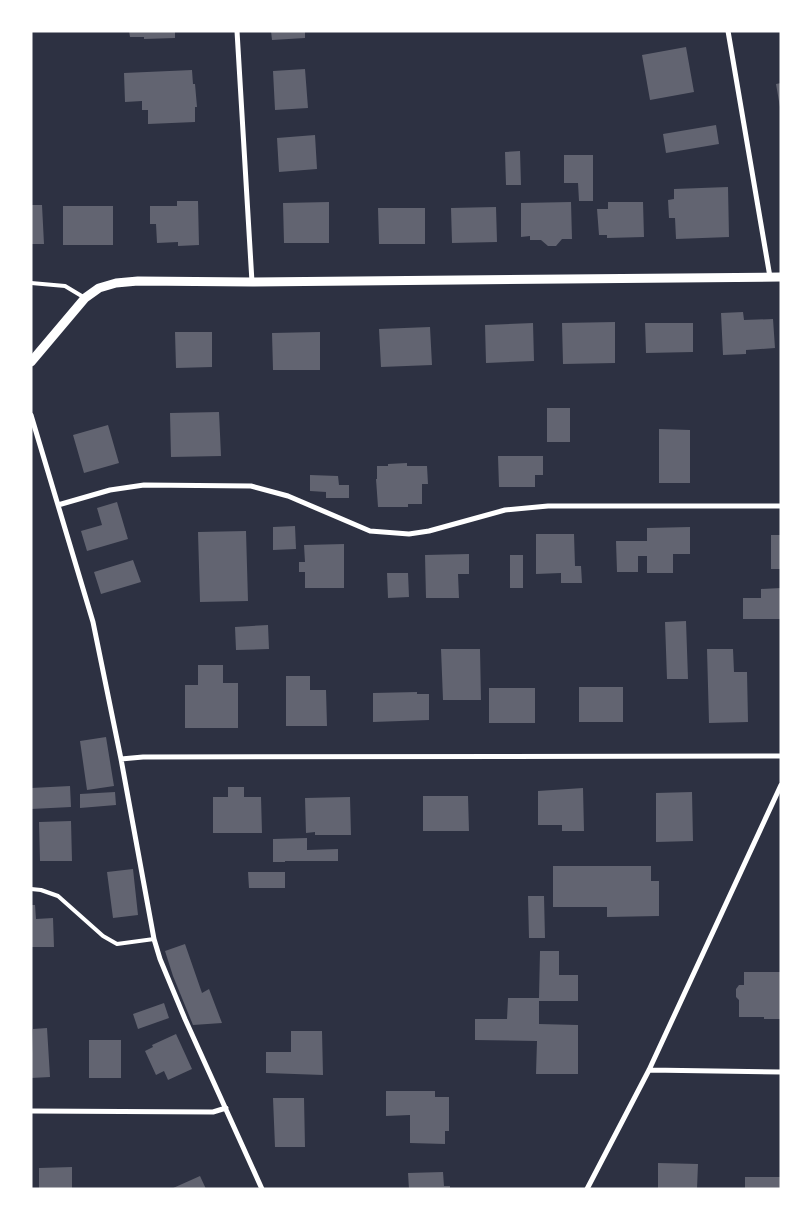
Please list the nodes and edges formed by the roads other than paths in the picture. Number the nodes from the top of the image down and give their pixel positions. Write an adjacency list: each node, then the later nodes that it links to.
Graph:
1 (236, 31): 6 (street)
2 (728, 31): 3 (street)
3 (770, 277): 4 (street); 6 (street)
4 (781, 277)
5 (31, 282): 7 (lane)
6 (252, 282): 7 (street)
7 (85, 298): 8 (street)
8 (31, 362)
9 (31, 415): 10 (street)
10 (58, 505): 11 (street); 13 (street)
11 (781, 506)
12 (781, 756): 13 (street)
13 (121, 759): 16 (street)
14 (781, 785): 17 (street)
15 (31, 889): 16 (lane)
16 (154, 940): 19 (street)
17 (649, 1070): 18 (street); 22 (street)
18 (781, 1072)
19 (226, 1108): 20 (street); 21 (street)
20 (31, 1111)
21 (262, 1189)
22 (587, 1189)

